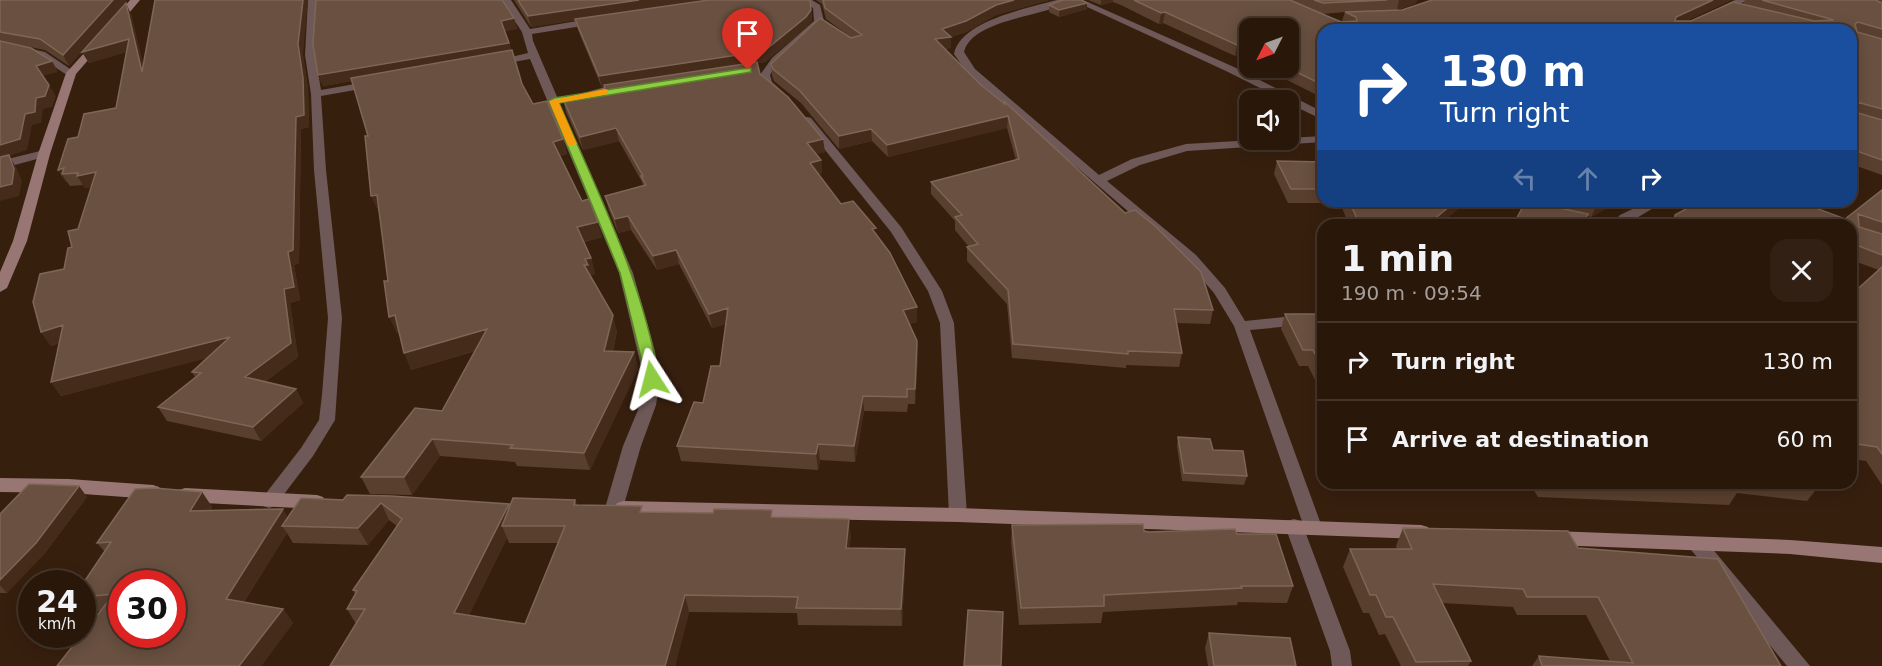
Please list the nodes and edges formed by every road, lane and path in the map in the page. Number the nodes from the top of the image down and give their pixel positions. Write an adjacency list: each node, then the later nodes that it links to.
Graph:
1 (135, 0): 16 (main road)
2 (313, 0): 18 (street)
3 (506, 0): 12 (street)
4 (806, 0): 36 (street)
5 (1067, 0): 23 (street)
6 (1076, 0): 19 (street)
7 (1743, 0): 8 (street)
8 (1726, 7): 9 (street); 10 (street)
9 (1747, 12)
10 (1707, 17)
11 (608, 19): 12 (street)
12 (527, 32): 14 (street)
13 (0, 45): 16 (street)
14 (536, 55): 15 (street); 35 (street)
15 (479, 65)
16 (72, 73): 21 (main road)
17 (386, 81): 18 (street)
18 (316, 94): 32 (street)
19 (1317, 113)
20 (1317, 139): 23 (street)
21 (44, 154): 22 (street); 28 (main road)
22 (0, 165)
23 (1098, 180): 30 (street)
24 (1541, 207): 26 (street)
25 (1647, 207): 27 (street)
26 (1567, 219)
27 (1624, 219)
28 (0, 288)
29 (1317, 319): 30 (street)
30 (1241, 326): 37 (street)
31 (0, 485): 32 (main road)
32 (269, 501): 33 (main road)
33 (340, 503)
34 (590, 508): 35 (main road)
35 (614, 508): 36 (main road)
36 (958, 515): 37 (main road)
37 (1304, 526): 38 (main road); 42 (street)
38 (1442, 533)
39 (1535, 538): 40 (main road)
40 (1699, 546): 41 (main road); 43 (street)
41 (1882, 555)
42 (1342, 666)
43 (1800, 666)

